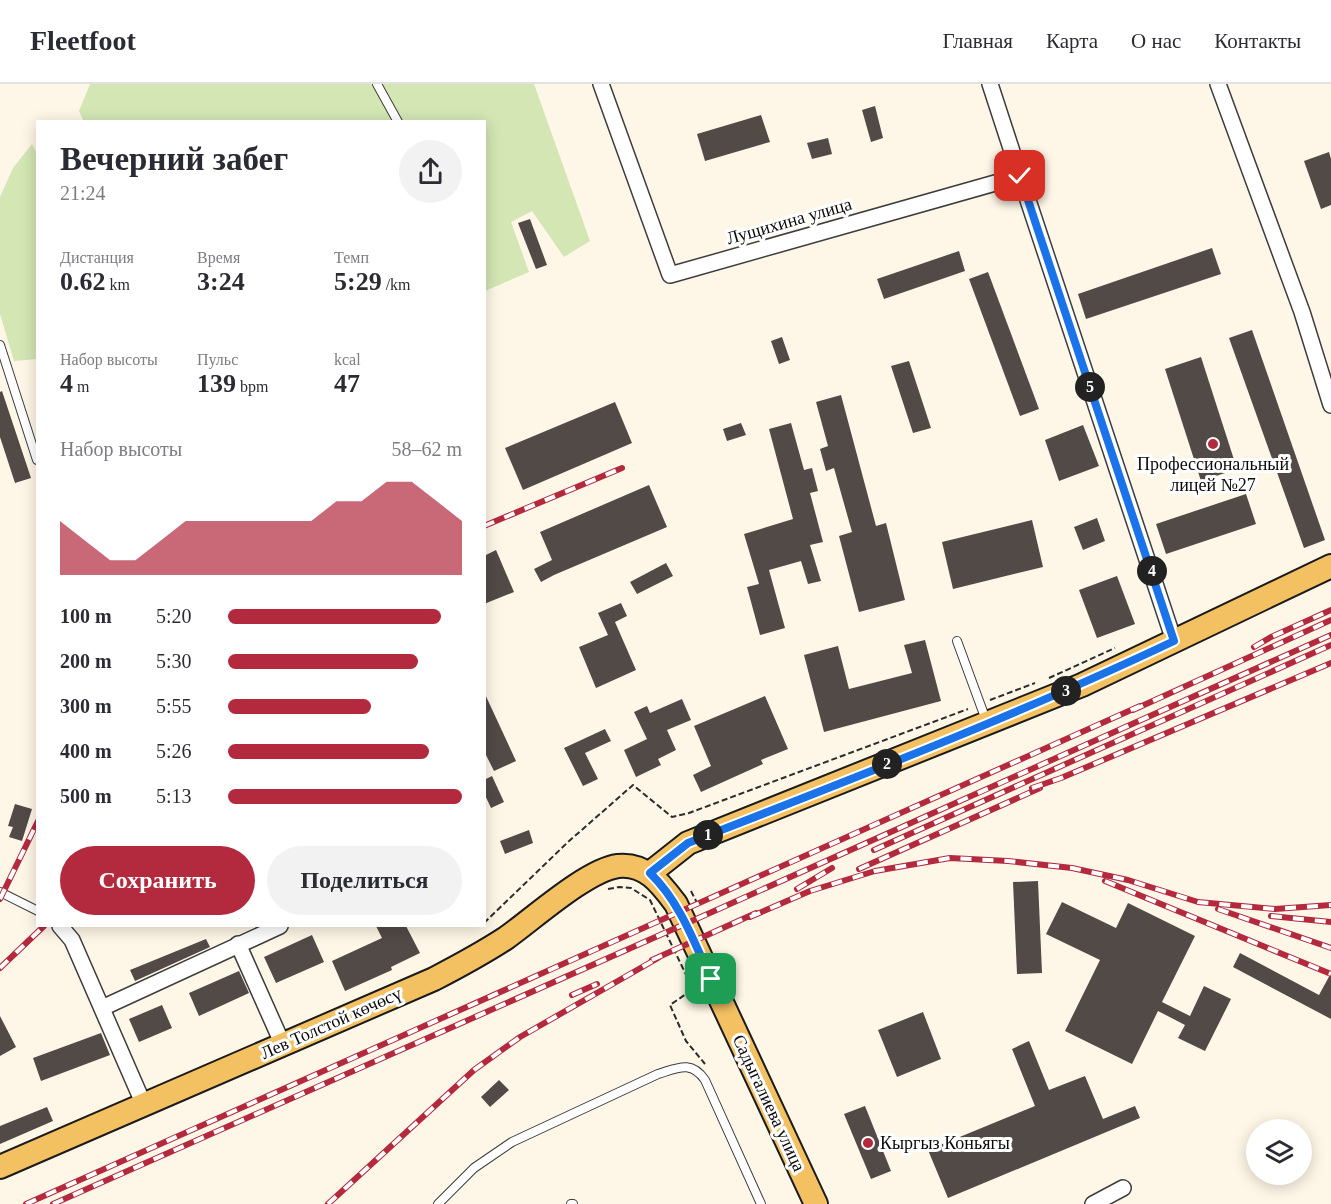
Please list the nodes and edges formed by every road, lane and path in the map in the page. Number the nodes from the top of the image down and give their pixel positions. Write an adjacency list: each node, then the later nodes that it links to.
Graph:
1 (377, 84): 5 (lane)
2 (601, 84): 6 (street, Лущихина улица)
3 (990, 84): 6 (street)
4 (1218, 84): 8 (street)
5 (397, 120)
6 (1020, 176): 12 (street)
7 (0, 345): 9 (lane)
8 (1331, 405)
9 (36, 457)
10 (1331, 566): 12 (main road)
11 (957, 641): 18 (lane)
12 (1174, 641): 18 (main road)
13 (1121, 646): 14 (path)
14 (1045, 680)
15 (1035, 683): 16 (path)
16 (987, 701)
17 (968, 709): 23 (path)
18 (987, 724): 19 (main road)
19 (650, 873): 29 (main road, Лев Толстой көчөсү); 35 (main road, Садыгалиева улица)
20 (604, 889): 27 (path)
21 (0, 892): 22 (lane)
22 (36, 910)
23 (486, 921)
24 (61, 927): 28 (street)
25 (277, 927): 26 (street)
26 (238, 944): 28 (street); 29 (street)
27 (669, 1005)
28 (102, 1008): 30 (street)
29 (283, 1045): 30 (main road, Лев Толстой көчөсү)
30 (144, 1105): 31 (main road, Лев Толстой көчөсү)
31 (0, 1167)
32 (1123, 1188): 36 (street)
33 (438, 1204): 34 (lane)
34 (761, 1204)
35 (816, 1204)
36 (1093, 1204)

